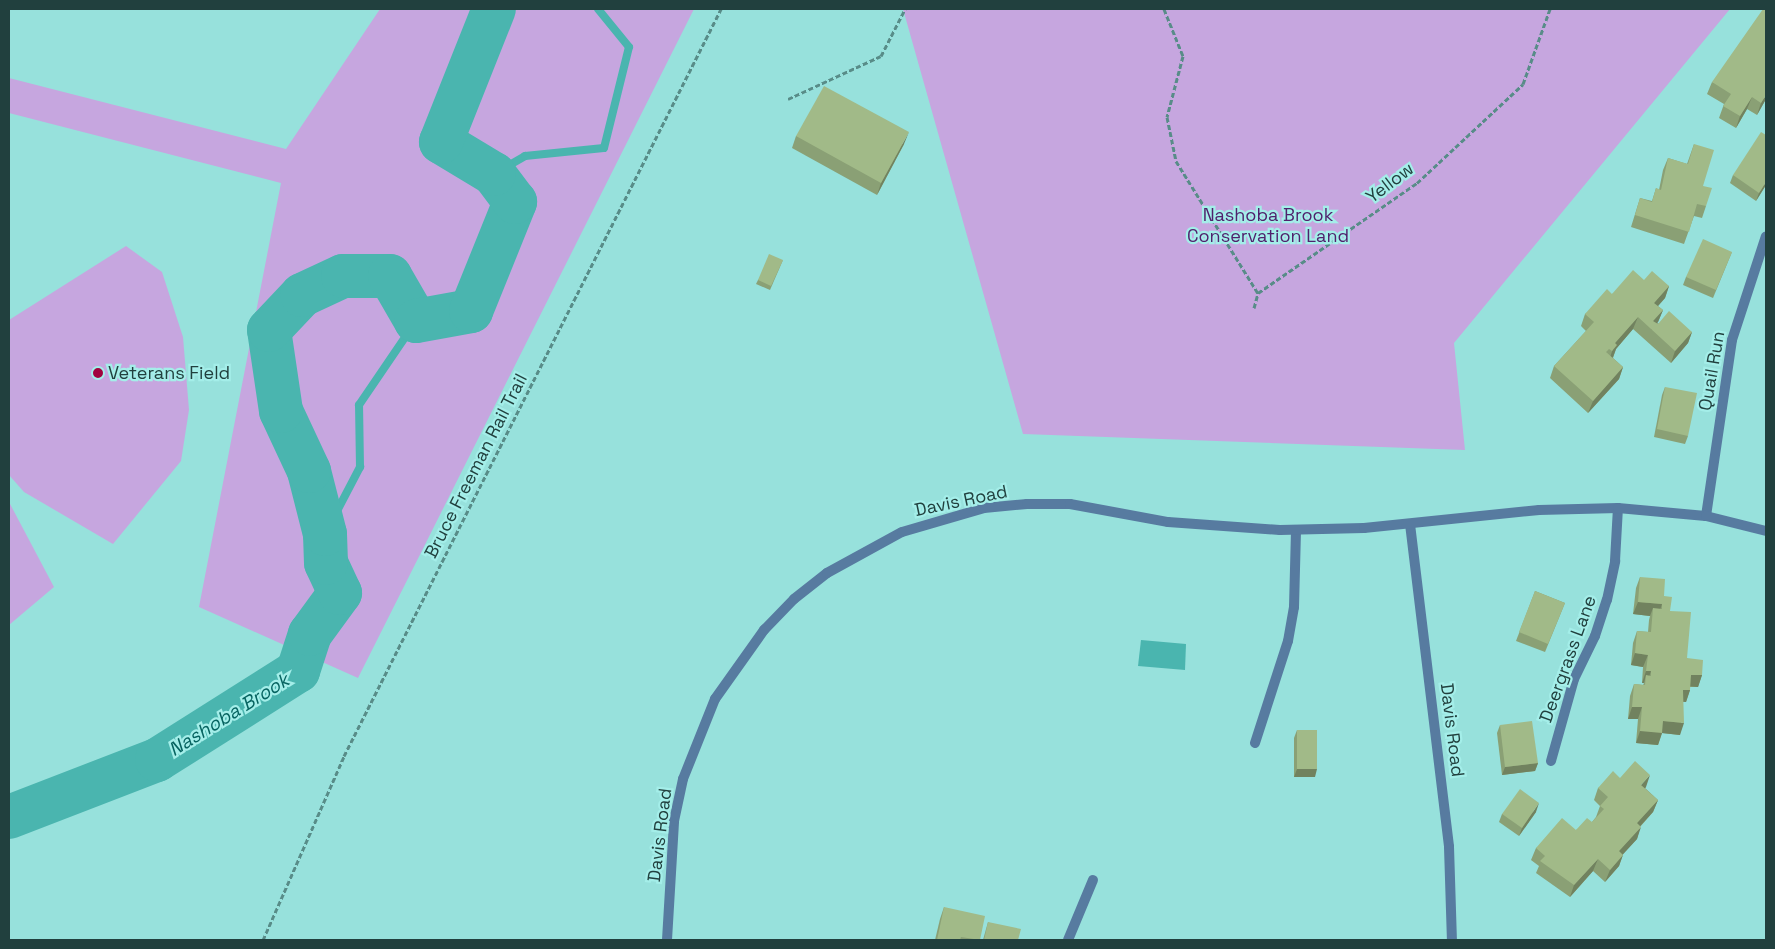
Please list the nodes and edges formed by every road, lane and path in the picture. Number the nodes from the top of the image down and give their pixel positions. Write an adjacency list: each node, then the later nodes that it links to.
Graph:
1 (722, 9): 17 (path, Bruce Freeman Rail Trail)
2 (905, 9): 5 (path)
3 (1164, 9): 7 (path)
4 (1550, 9): 7 (path, Yellow)
5 (788, 99)
6 (1766, 236): 10 (street, Quail Run)
7 (1258, 294): 8 (path)
8 (1254, 308)
9 (1618, 508): 10 (street, Davis Road); 11 (street, Davis Road); 15 (street, Deergrass Lane)
10 (1706, 516): 13 (street, Davis Road)
11 (1410, 524): 12 (street, Davis Road); 20 (street, Davis Road)
12 (1296, 530): 14 (street); 18 (street, Davis Road)
13 (1766, 531)
14 (1255, 743)
15 (1552, 761)
16 (1093, 880): 19 (street)
17 (263, 940)
18 (667, 940)
19 (1068, 940)
20 (1452, 940)

